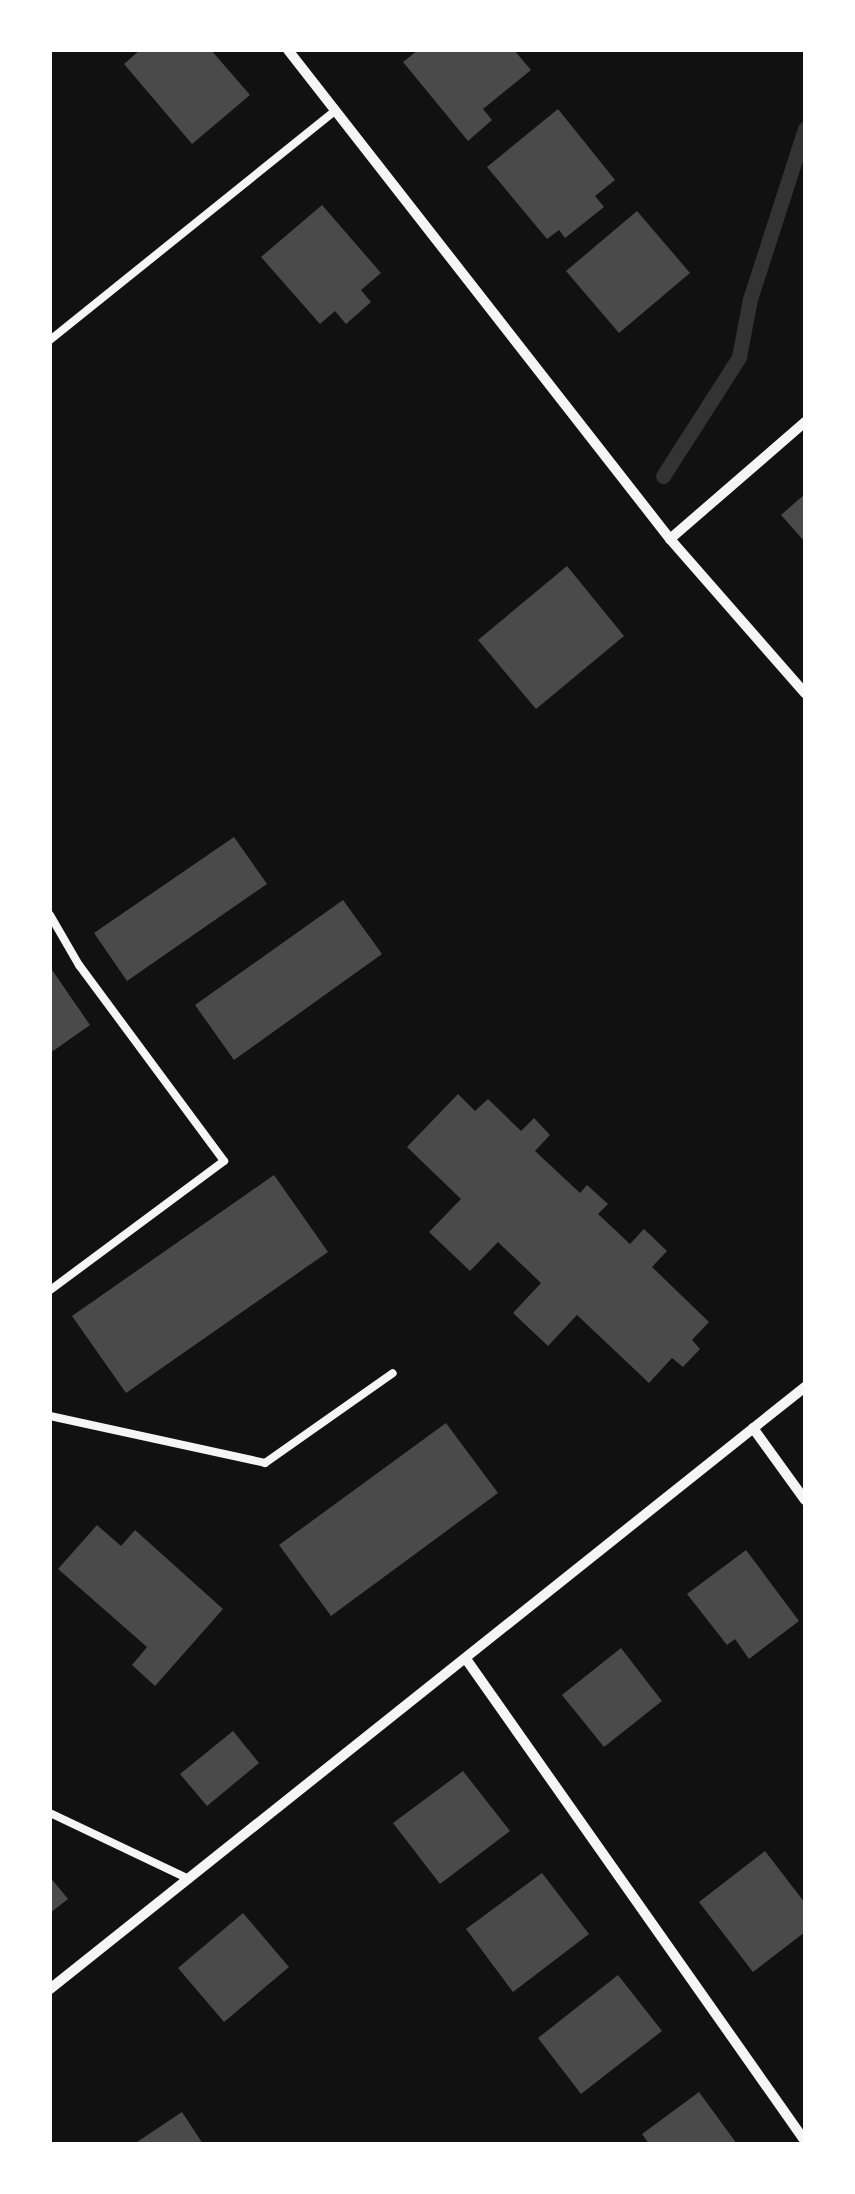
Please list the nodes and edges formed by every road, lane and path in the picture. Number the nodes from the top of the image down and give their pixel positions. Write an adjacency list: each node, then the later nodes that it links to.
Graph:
1 (288, 50): 2 (street)
2 (332, 113): 3 (lane); 5 (street)
3 (50, 340)
4 (805, 422): 5 (street)
5 (670, 540): 6 (street)
6 (805, 694)
7 (50, 915): 8 (lane)
8 (50, 1290)
9 (394, 1372): 11 (lane)
10 (805, 1387): 12 (street)
11 (50, 1416)
12 (753, 1428): 13 (street); 14 (street)
13 (805, 1500)
14 (466, 1659): 16 (street); 18 (street)
15 (50, 1813): 16 (lane)
16 (188, 1879): 17 (street)
17 (50, 1989)
18 (805, 2141)

